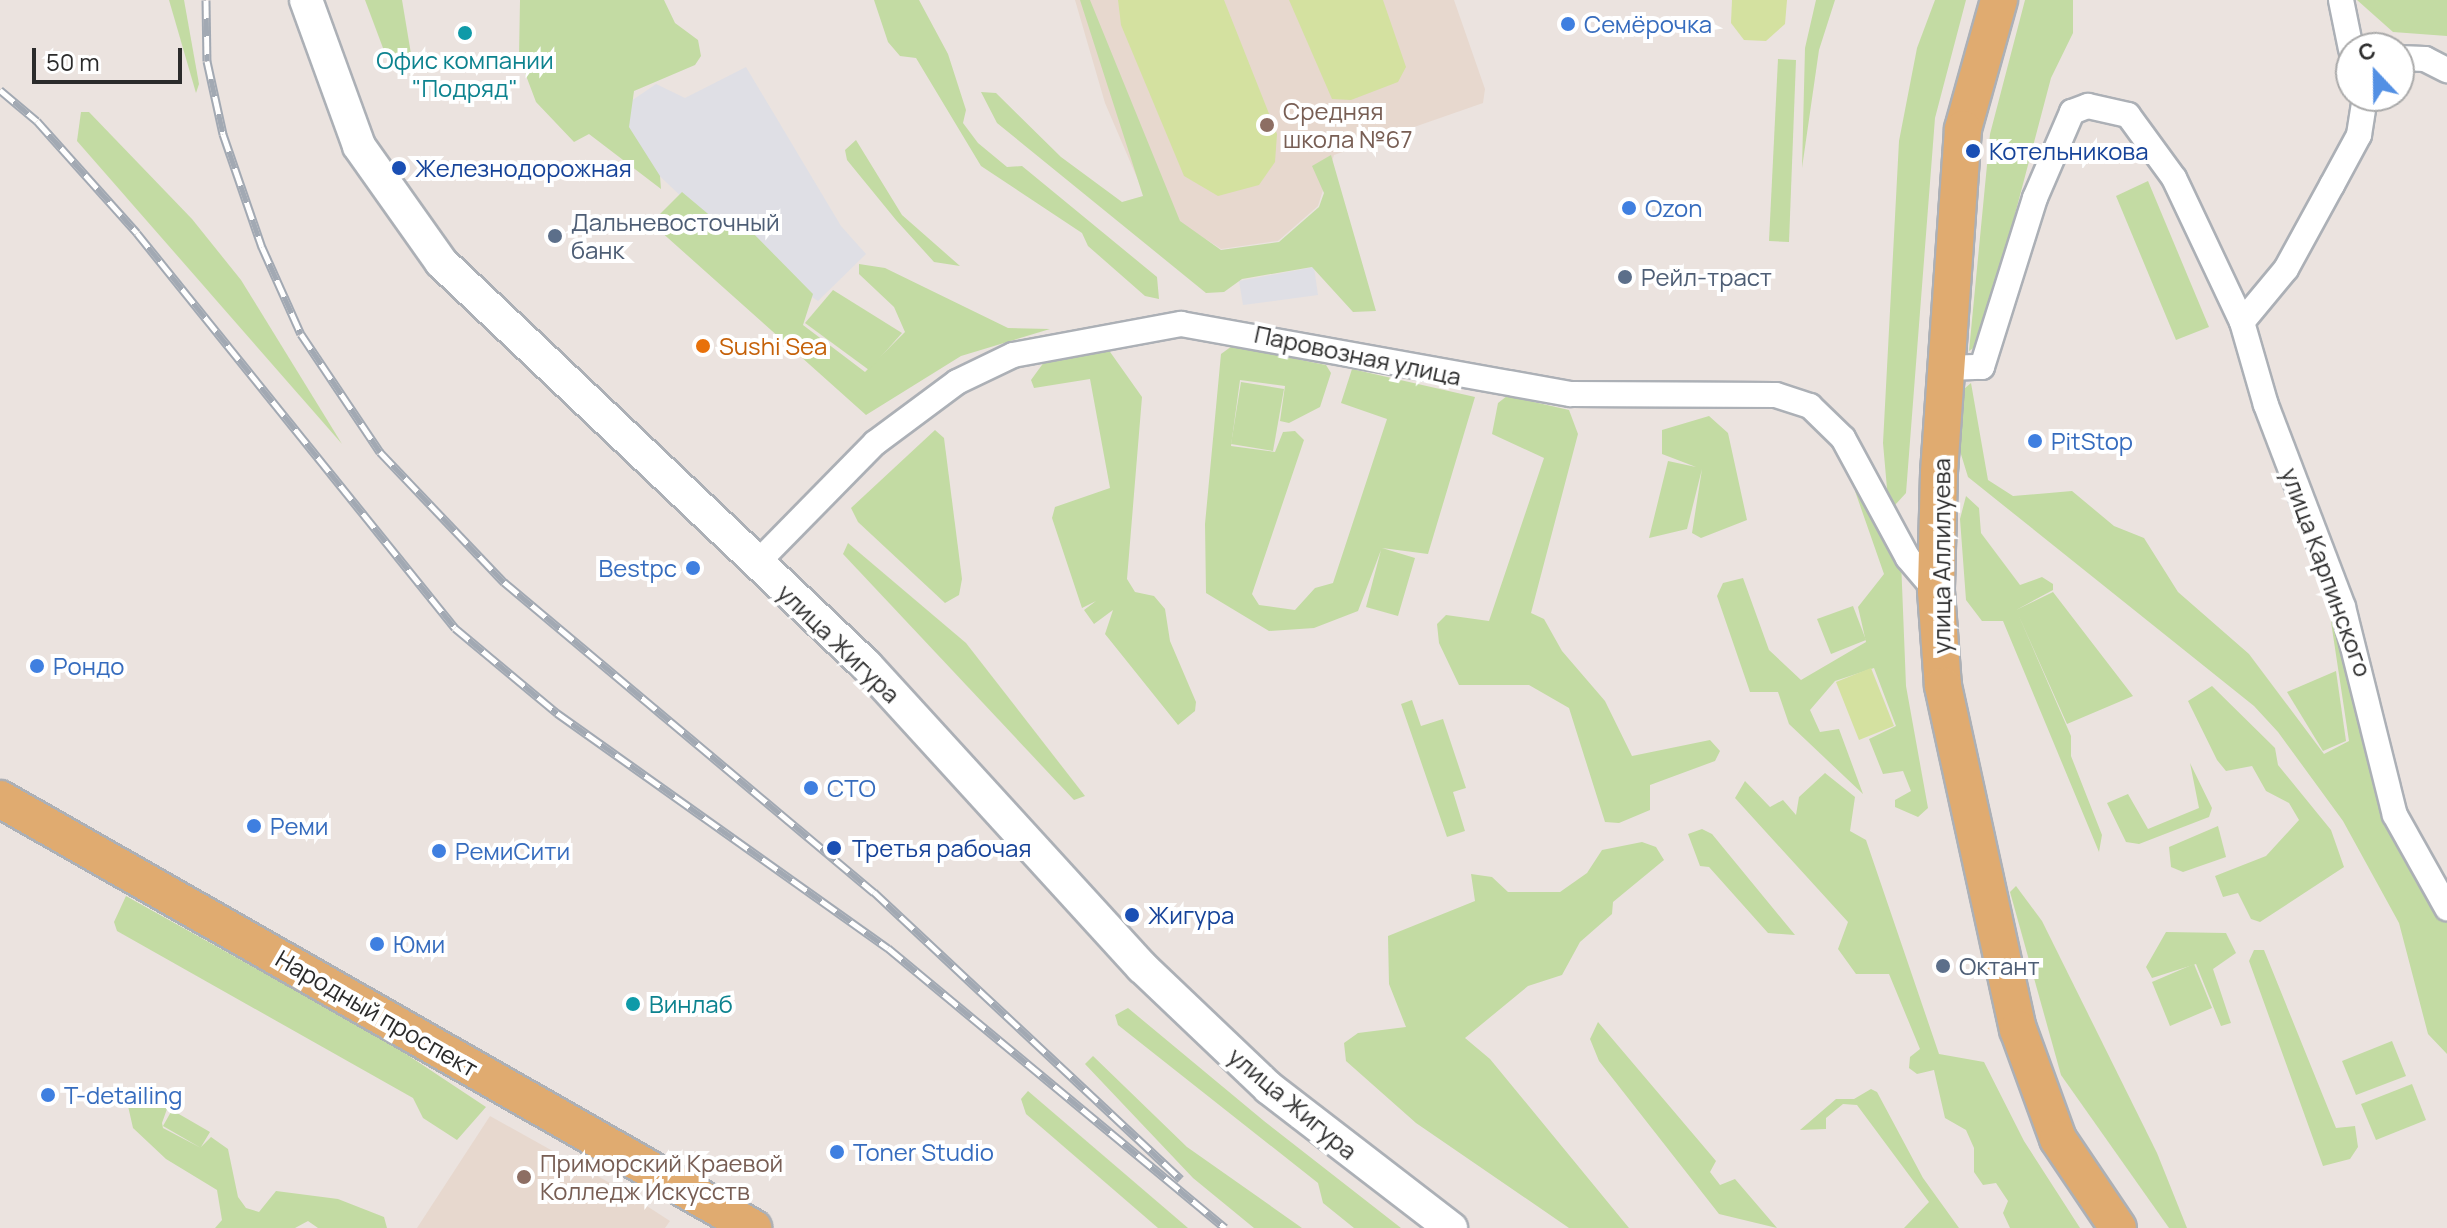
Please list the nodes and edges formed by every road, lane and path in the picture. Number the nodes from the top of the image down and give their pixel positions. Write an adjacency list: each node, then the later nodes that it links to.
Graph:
1 (306, 0): 10 (main road, улица Жигура)
2 (1999, 0): 9 (main road, улица Аллилуева)
3 (2341, 0): 4 (street)
4 (2348, 32)
5 (2415, 59): 6 (street)
6 (2447, 70)
7 (2363, 112): 8 (street)
8 (2242, 322): 9 (street, улица Карпинского); 13 (street, улица Карпинского)
9 (1946, 368): 11 (main road, улица Аллилуева)
10 (757, 563): 11 (street, Паровозная улица); 15 (main road, улица Жигура)
11 (1936, 591): 16 (main road, улица Аллилуева)
12 (0, 799): 14 (main road, Народный проспект)
13 (2447, 908)
14 (753, 1228)
15 (1451, 1228)
16 (2118, 1228)

